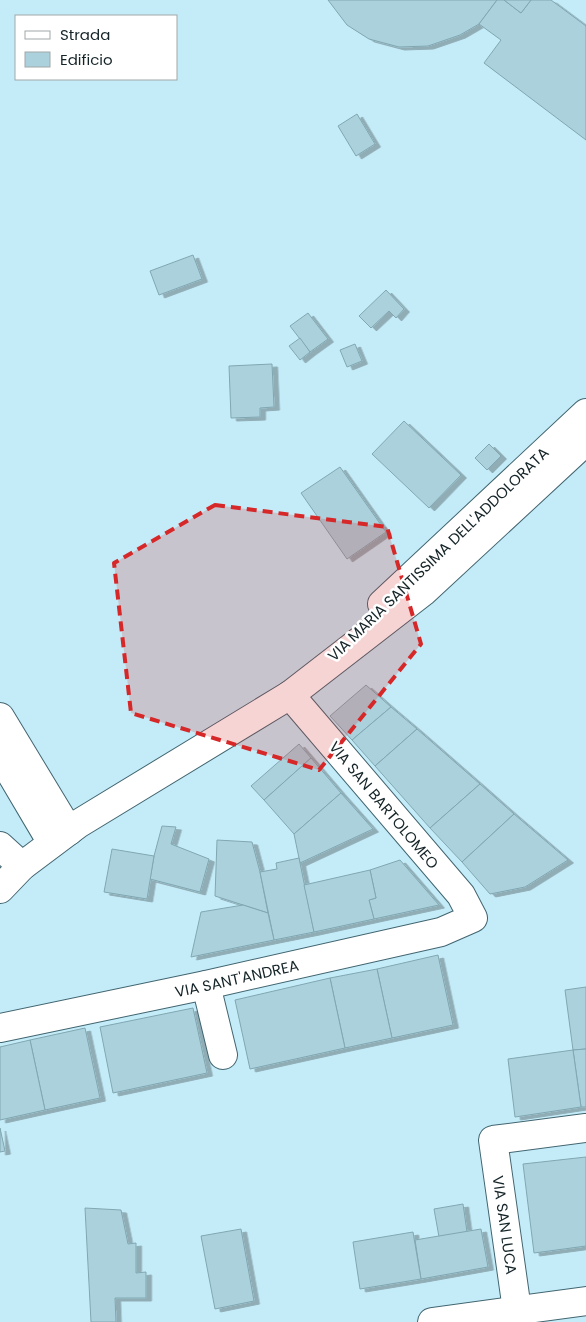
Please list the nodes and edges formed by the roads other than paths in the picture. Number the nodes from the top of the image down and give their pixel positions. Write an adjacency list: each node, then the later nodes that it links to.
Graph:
1 (586, 414): 3 (street, VIA MARIA SANTISSIMA DELL'ADDOLORATA)
2 (586, 441): 3 (street, VIA MARIA SANTISSIMA DELL'ADDOLORATA)
3 (290, 695): 6 (street, VIA MARIA SANTISSIMA DELL'ADDOLORATA); 10 (street, VIA SAN BARTOLOMEO)
4 (0, 717): 6 (street)
5 (0, 755): 6 (street)
6 (61, 837): 8 (street, VIA MARIA SANTISSIMA DELL'ADDOLORATA)
7 (0, 846): 8 (street)
8 (22, 866): 9 (street, VIA MARIA SANTISSIMA DELL'ADDOLORATA)
9 (0, 889)
10 (473, 918): 11 (street, VIA SANT'ANDREA)
11 (206, 985): 12 (street, VIA SANT'ANDREA); 13 (street)
12 (0, 1028)
13 (223, 1055)
14 (586, 1128): 16 (street, VIA SAN LUCA)
15 (586, 1301): 16 (street)
16 (517, 1310): 17 (street)
17 (432, 1322)

